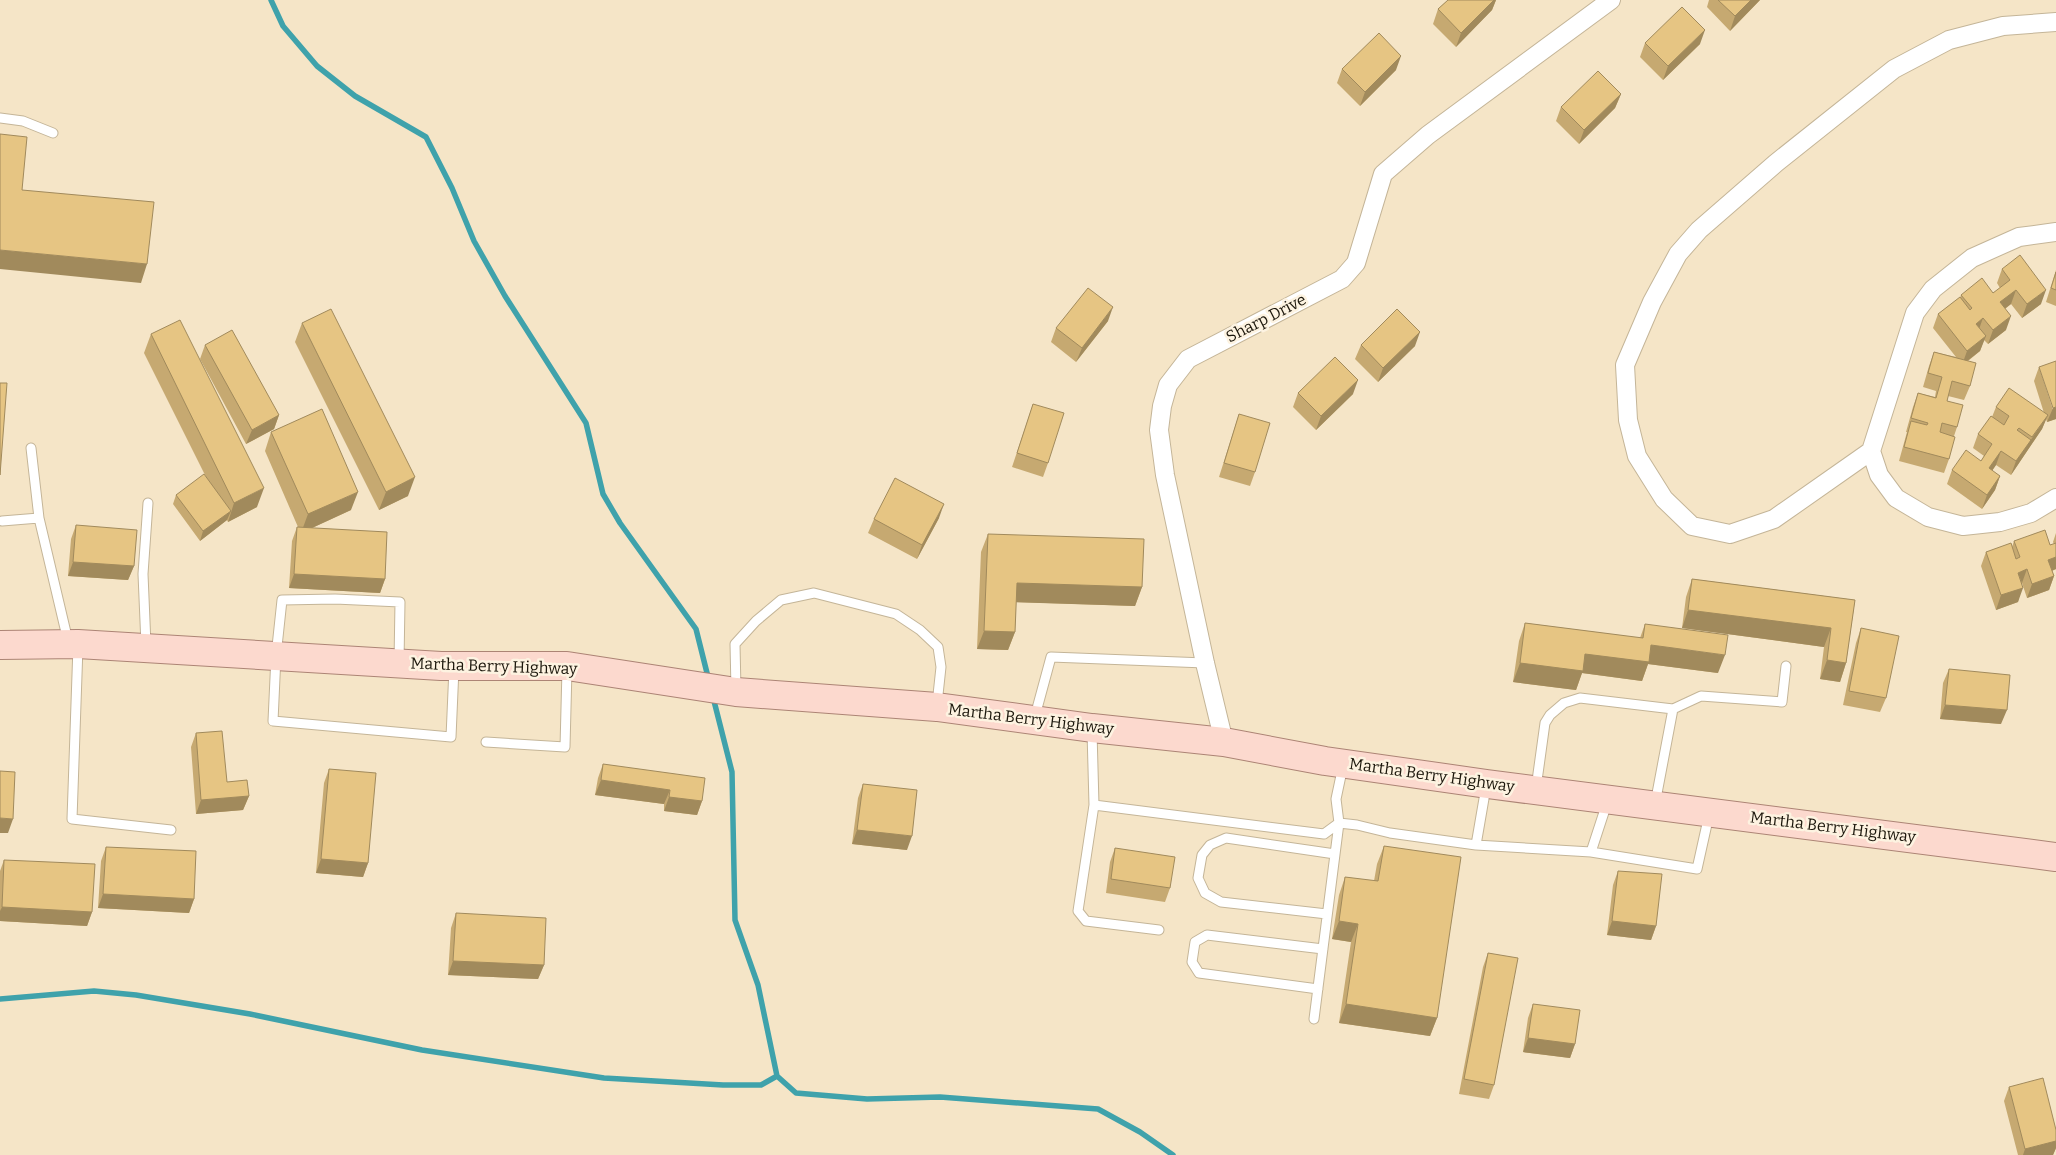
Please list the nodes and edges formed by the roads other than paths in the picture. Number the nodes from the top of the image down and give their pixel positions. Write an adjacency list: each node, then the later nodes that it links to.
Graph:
1 (1611, 0): 17 (street, Sharp Drive)
2 (2056, 22): 7 (street)
3 (0, 118): 4 (lane)
4 (53, 134)
5 (2056, 232): 7 (street)
6 (32, 448): 10 (lane)
7 (1871, 451): 8 (street)
8 (2056, 498)
9 (148, 503): 14 (lane)
10 (39, 518): 11 (lane); 12 (lane)
11 (2, 522)
12 (73, 644): 13 (main road, Martha Berry Highway); 14 (main road, Martha Berry Highway); 36 (lane)
13 (0, 645)
14 (146, 648): 15 (main road, Martha Berry Highway)
15 (276, 656): 16 (main road, Martha Berry Highway); 16 (lane); 18 (lane)
16 (399, 663): 18 (main road, Martha Berry Highway)
17 (1205, 663): 24 (lane); 27 (street, Sharp Drive)
18 (454, 666): 19 (main road, Martha Berry Highway)
19 (567, 666): 21 (main road, Martha Berry Highway); 26 (lane)
20 (1786, 666): 23 (lane)
21 (736, 692): 22 (main road, Martha Berry Highway); 22 (lane)
22 (937, 707): 24 (main road, Martha Berry Highway)
23 (1673, 709): 30 (lane); 32 (lane)
24 (1035, 719): 25 (main road, Martha Berry Highway)
25 (1092, 728): 27 (main road, Martha Berry Highway); 33 (lane)
26 (486, 742)
27 (1224, 742): 28 (main road, Martha Berry Highway)
28 (1344, 763): 29 (main road, Martha Berry Highway); 35 (lane)
29 (1487, 784): 30 (main road, Martha Berry Highway); 37 (lane)
30 (1536, 789): 31 (main road, Martha Berry Highway)
31 (1608, 798): 32 (main road, Martha Berry Highway); 38 (lane)
32 (1655, 804): 34 (main road, Martha Berry Highway)
33 (1094, 805): 35 (lane); 42 (lane)
34 (1710, 811): 38 (lane); 40 (main road, Martha Berry Highway)
35 (1339, 823): 37 (lane); 39 (lane)
36 (171, 830)
37 (1476, 846): 38 (lane)
38 (1591, 852)
39 (1335, 854): 41 (lane); 41 (lane)
40 (2056, 857)
41 (1327, 914): 43 (lane)
42 (1159, 930)
43 (1322, 949): 44 (lane); 44 (lane)
44 (1318, 989): 45 (lane)
45 (1314, 1019)

